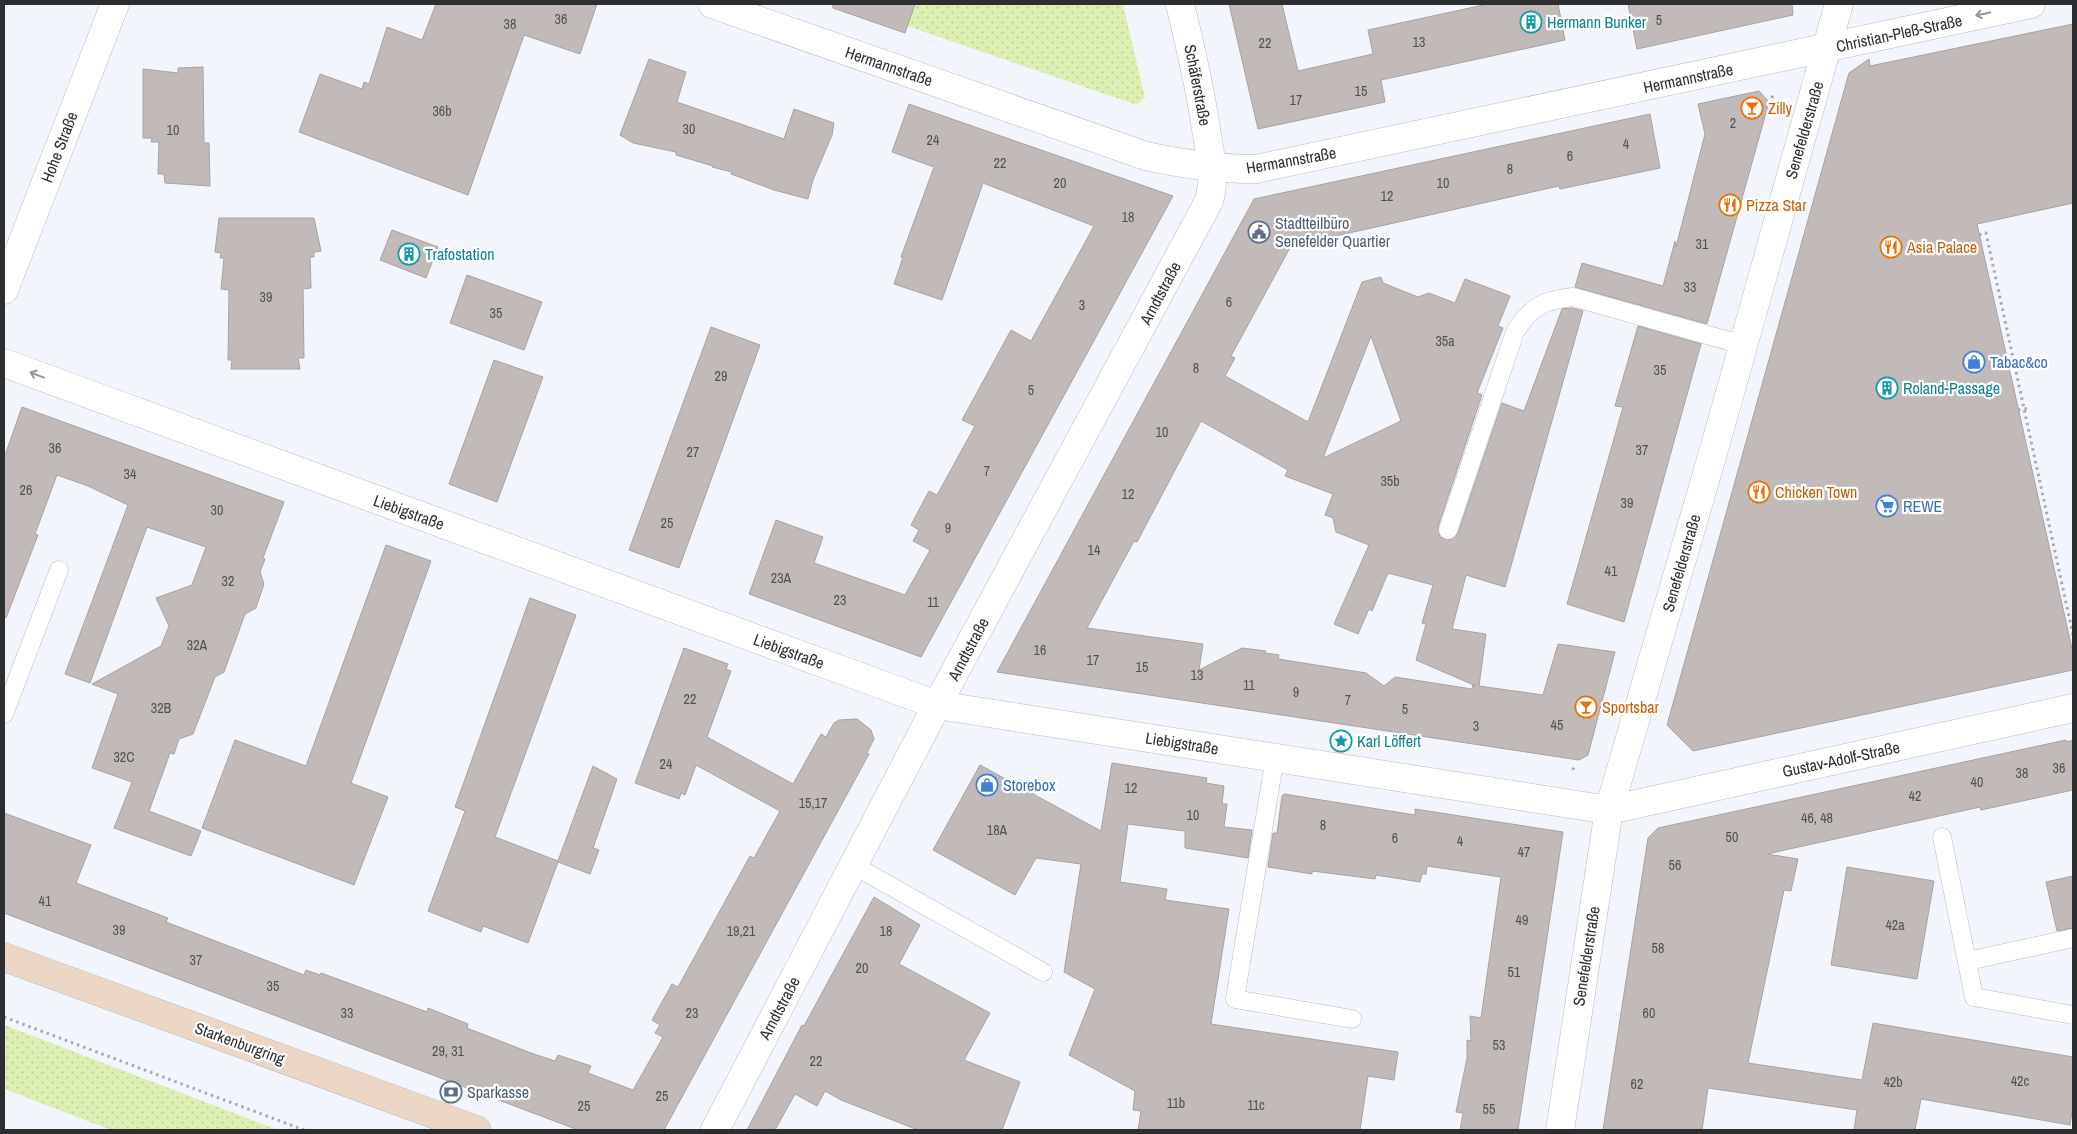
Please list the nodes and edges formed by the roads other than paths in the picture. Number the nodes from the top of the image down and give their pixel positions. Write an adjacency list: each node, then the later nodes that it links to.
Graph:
1 (115, 4): 8 (street, Hohe Straße)
2 (712, 4): 7 (street, Hermannstraße)
3 (1180, 4): 7 (street, Schäferstraße)
4 (1839, 4): 6 (street, Senefelderstraße)
5 (2031, 4): 6 (street, Christian-Pleß-Straße, one-way to 6)
6 (1827, 49): 7 (street, Hermannstraße); 9 (street, Senefelderstraße)
7 (1213, 167): 13 (street, Arndtstraße)
8 (4, 290)
9 (1743, 345): 11 (lane); 17 (street, Senefelderstraße)
10 (4, 363): 13 (street, Liebigstraße, one-way to 10)
11 (1448, 530)
12 (59, 570): 15 (lane)
13 (937, 705): 16 (street, Liebigstraße); 19 (street, Arndtstraße)
14 (2073, 708): 17 (street, Gustav-Adolf-Straße)
15 (4, 714)
16 (1275, 757): 17 (street, Liebigstraße); 25 (lane)
17 (1609, 810): 28 (street, Senefelderstraße)
18 (1942, 837): 22 (lane)
19 (853, 866): 23 (lane); 27 (street, Arndtstraße)
20 (2073, 938): 22 (lane)
21 (4, 957): 26 (street, Starkenburgring)
22 (1968, 961): 24 (lane)
23 (1043, 972)
24 (2073, 1015)
25 (1352, 1019)
26 (477, 1130)
27 (714, 1130)
28 (1560, 1130)

